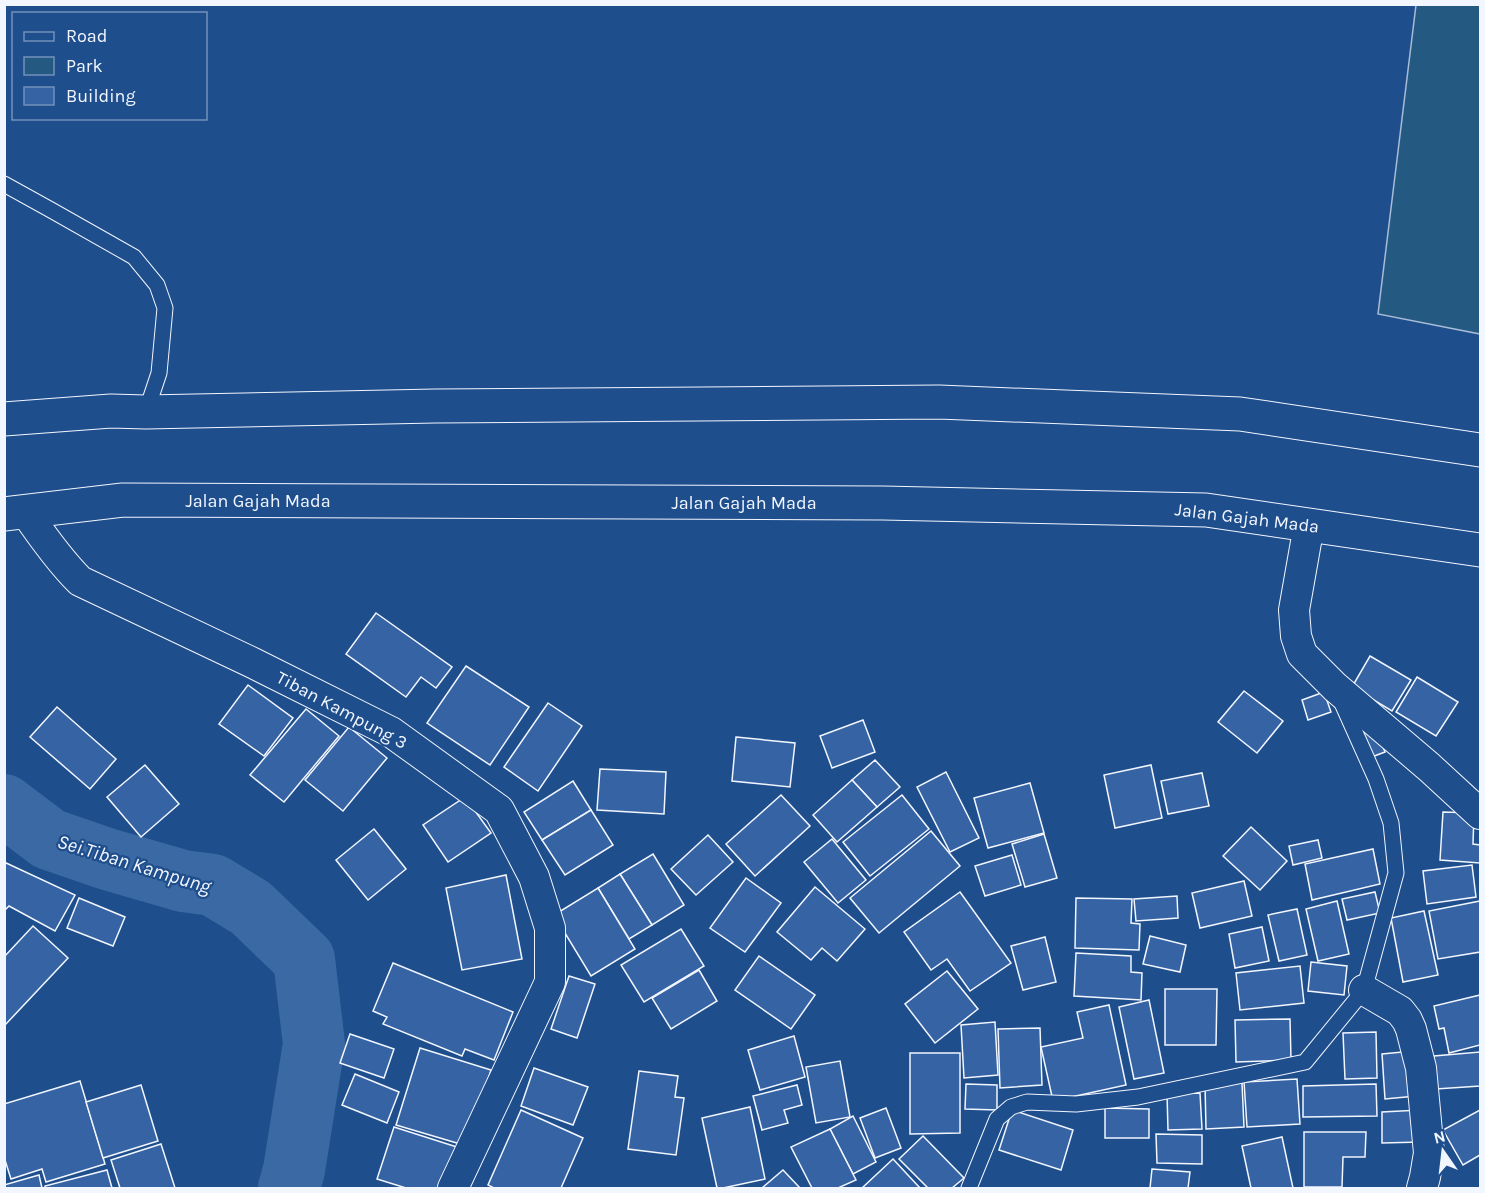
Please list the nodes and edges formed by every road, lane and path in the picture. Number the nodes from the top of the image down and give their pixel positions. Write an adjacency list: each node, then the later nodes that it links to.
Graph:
1 (4, 184): 2 (lane)
2 (146, 412): 3 (highway); 4 (highway)
3 (4, 419)
4 (1480, 450)
5 (15, 513): 6 (highway, Jalan Gajah Mada); 11 (street, Tiban Kampung 3)
6 (1309, 525): 7 (highway, Jalan Gajah Mada); 8 (street)
7 (1480, 550)
8 (1335, 687): 9 (street); 10 (lane)
9 (1480, 814)
10 (1364, 990): 12 (lane); 13 (street)
11 (453, 1188)
12 (969, 1188)
13 (1422, 1188)

